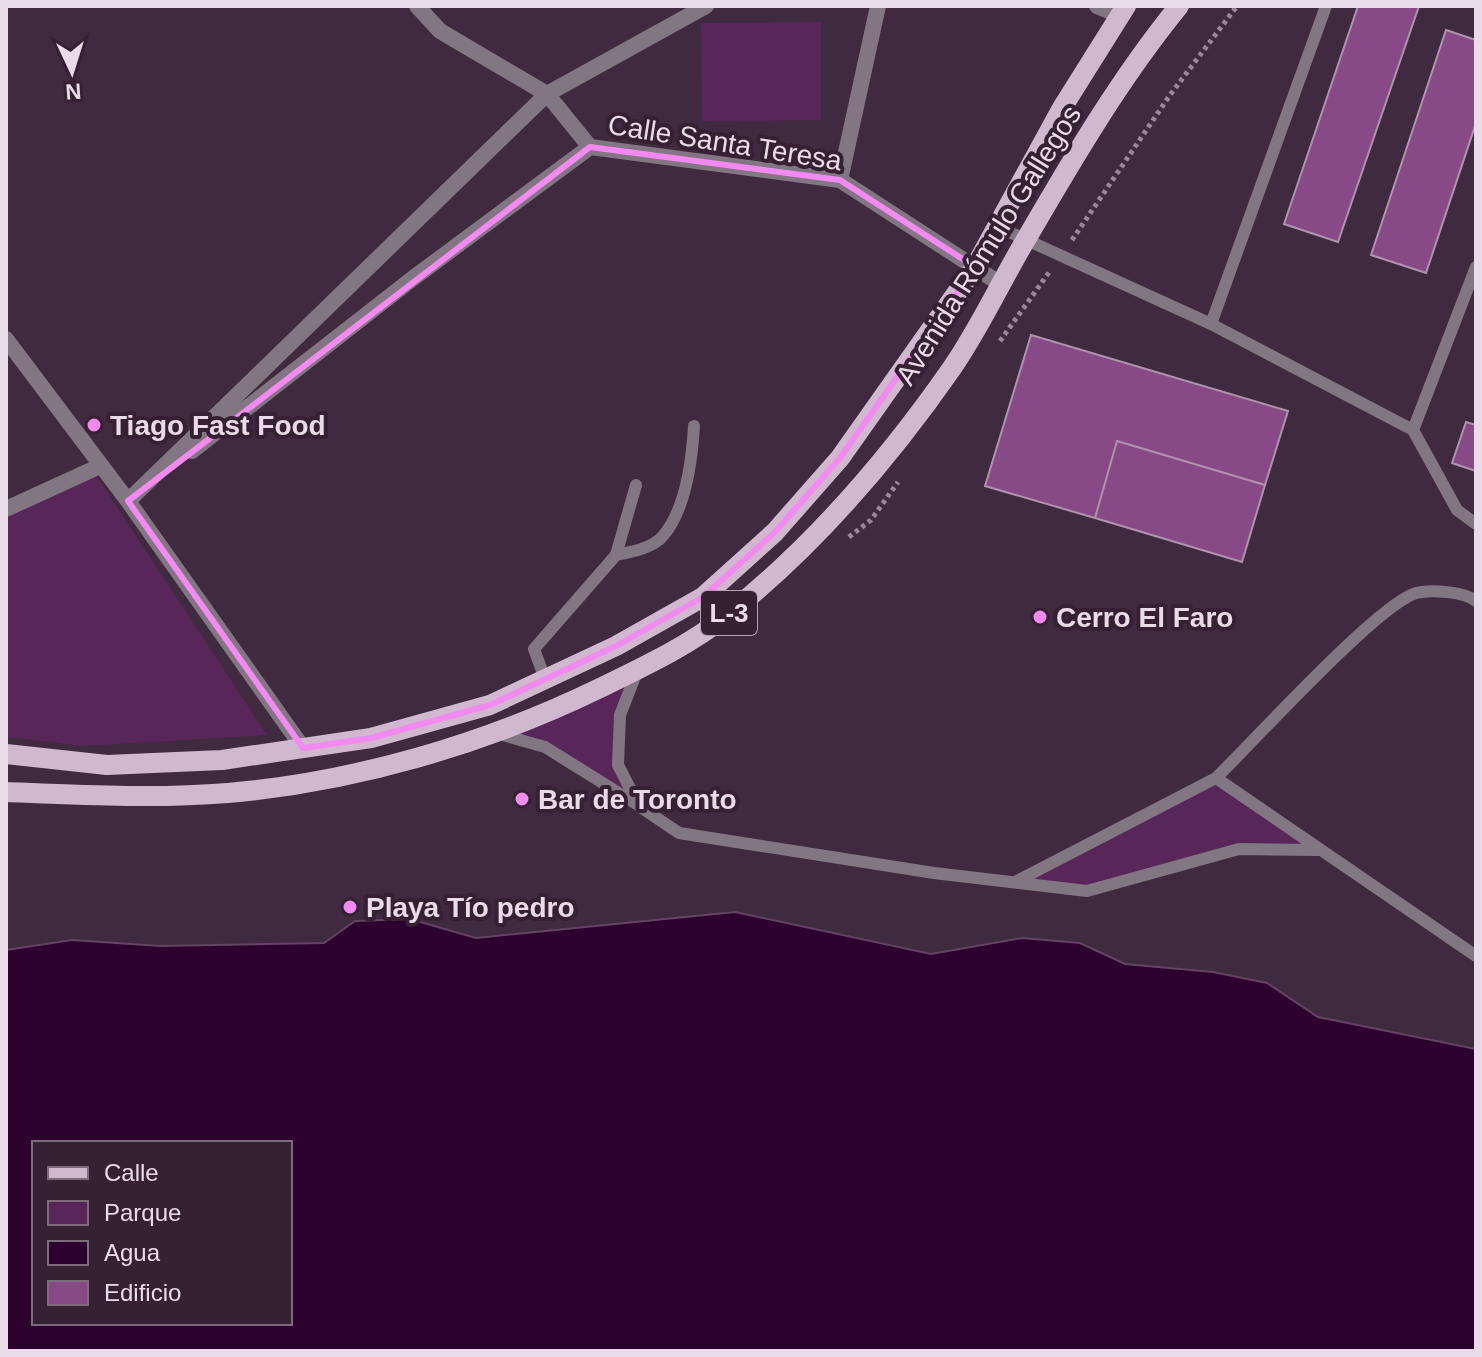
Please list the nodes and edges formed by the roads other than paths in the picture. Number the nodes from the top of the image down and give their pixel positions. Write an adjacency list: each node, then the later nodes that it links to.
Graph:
1 (417, 6): 8 (street, Calle Santa Teresa)
2 (706, 6): 8 (street)
3 (878, 6): 10 (street)
4 (1097, 6): 7 (street)
5 (1179, 6): 12 (main road, Avenida Rómulo Gallegos / L-3)
6 (1326, 6): 16 (lane)
7 (1122, 10): 11 (main road, Avenida Rómulo Gallegos / L-3)
8 (547, 94): 9 (street, Calle Santa Teresa); 22 (street)
9 (590, 147): 10 (street, Calle Santa Teresa); 22 (street)
10 (840, 180): 13 (street, Calle Santa Teresa)
11 (996, 226): 12 (lane); 13 (main road, Avenida Rómulo Gallegos / L-3)
12 (1026, 239): 15 (main road, Avenida Rómulo Gallegos / L-3); 16 (lane)
13 (975, 267): 15 (street, Calle Santa Teresa); 28 (main road, Avenida Rómulo Gallegos / L-3)
14 (1476, 267): 19 (lane)
15 (1002, 285): 27 (main road, Avenida Rómulo Gallegos / L-3)
16 (1211, 324): 19 (lane)
17 (6, 339): 20 (street)
18 (694, 426): 25 (lane)
19 (1413, 430): 24 (lane)
20 (100, 466): 22 (street); 23 (street)
21 (636, 485): 25 (lane)
22 (128, 501): 30 (street)
23 (6, 509)
24 (1476, 524)
25 (616, 555): 28 (lane)
26 (1476, 601): 32 (lane)
27 (638, 669): 29 (main road, Avenida Rómulo Gallegos / L-3); 34 (lane)
28 (545, 679): 30 (main road, Avenida Rómulo Gallegos / L-3)
29 (496, 733): 33 (main road, Avenida Rómulo Gallegos / L-3); 34 (lane)
30 (303, 748): 31 (main road, Avenida Rómulo Gallegos / L-3)
31 (6, 754)
32 (1216, 778): 35 (lane); 36 (lane)
33 (6, 792)
34 (639, 806): 36 (lane)
35 (1319, 850): 36 (lane); 37 (lane)
36 (1017, 881)
37 (1476, 956)

